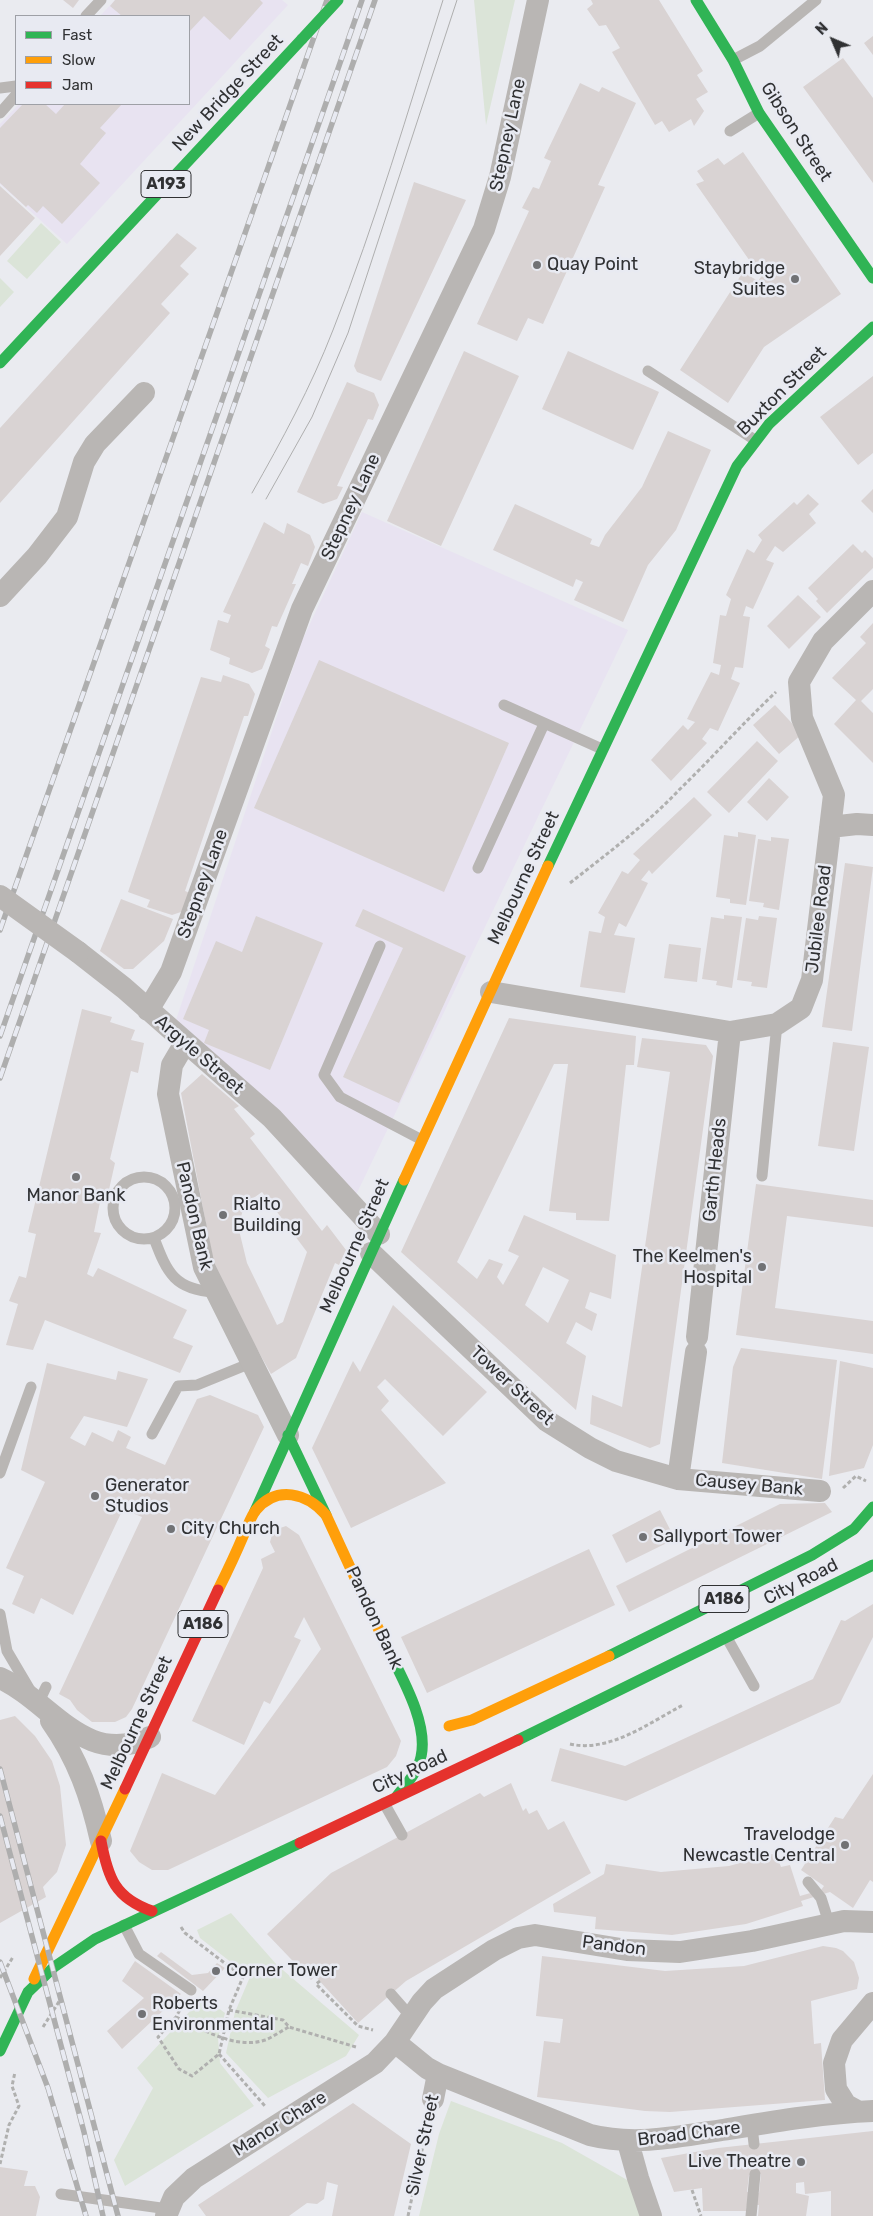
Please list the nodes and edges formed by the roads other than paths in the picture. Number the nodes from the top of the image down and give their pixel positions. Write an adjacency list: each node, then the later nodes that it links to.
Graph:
1 (101, 0): 6 (lane)
2 (338, 0): 16 (main road, New Bridge Street / A193, bridge)
3 (538, 0): 32 (street, Stepney Lane)
4 (696, 0): 7 (main road, Gibson Street)
5 (816, 0): 7 (lane)
6 (87, 15)
7 (733, 60): 12 (main road, Gibson Street)
8 (15, 86): 9 (lane)
9 (0, 88)
10 (15, 96): 11 (lane)
11 (0, 113)
12 (759, 113): 13 (lane); 14 (main road, Gibson Street)
13 (730, 131)
14 (873, 278)
15 (873, 327): 19 (main road, Buxton Street)
16 (0, 363)
17 (648, 371): 19 (lane)
18 (144, 393): 22 (street)
19 (755, 440): 20 (main road, Buxton Street)
20 (713, 514): 25 (main road, Melbourne Street)
21 (873, 591): 27 (street, Jubilee Road)
22 (0, 596)
23 (504, 706): 24 (lane)
24 (544, 724): 25 (lane); 28 (lane)
25 (602, 750): 31 (main road, Melbourne Street)
26 (873, 825): 27 (street)
27 (830, 827): 33 (street, Jubilee Road)
28 (478, 868)
29 (0, 896): 32 (street, Argyle Street, bridge)
30 (380, 946): 36 (lane)
31 (491, 992): 34 (street, Jubilee Road); 36 (main road, Melbourne Street)
32 (148, 1010): 35 (street, Argyle Street)
33 (777, 1024): 34 (street, Jubilee Road); 37 (lane)
34 (730, 1032): 46 (street, Garth Heads)
35 (185, 1043): 39 (street, Argyle Street); 40 (street, Pandon Bank)
36 (422, 1140): 39 (main road, Melbourne Street)
37 (762, 1176)
38 (154, 1238): 38 (lane); 40 (lane)
39 (375, 1244): 44 (main road, Melbourne Street); 46 (street, Tower Street)
40 (214, 1292): 41 (street, Pandon Bank)
41 (252, 1363): 43 (lane); 44 (street, Pandon Bank)
42 (31, 1387): 45 (lane)
43 (152, 1434)
44 (288, 1435): 49 (main road, Melbourne Street); 50 (main road)
45 (0, 1473)
46 (678, 1479): 47 (street, Causey Bank)
47 (829, 1493)
48 (873, 1507): 58 (main road, City Road / A186)
49 (256, 1511): 50 (main road, Pandon Bank / A186); 62 (main road, Melbourne Street / A186)
50 (326, 1515): 57 (main road, Pandon Bank / A186)
51 (873, 1565): 53 (main road, City Road / A186)
52 (0, 1614): 56 (lane)
53 (727, 1638): 55 (lane); 61 (main road, City Road / A186)
54 (0, 1678): 56 (street)
55 (754, 1686)
56 (42, 1696): 62 (street); 66 (street)
57 (427, 1718): 58 (main road); 63 (main road, Pandon Bank / A186)
58 (449, 1726): 59 (main road)
59 (472, 1731)
60 (500, 1735): 61 (main road, A186)
61 (528, 1735): 63 (main road, City Road / A186)
62 (150, 1738): 66 (main road, Melbourne Street / A186)
63 (397, 1797): 64 (main road, City Road / A186)
64 (384, 1803): 65 (lane); 68 (main road, City Road / A186)
65 (402, 1835)
66 (101, 1841): 68 (main road); 73 (main road, Melbourne Street / A186)
67 (808, 1882): 70 (lane)
68 (152, 1911): 71 (main road, City Road / A186)
69 (873, 1922): 70 (street, Pandon)
70 (829, 1923): 76 (street, Pandon)
71 (124, 1925): 72 (lane); 73 (main road, City Road / A186)
72 (191, 1990)
73 (28, 1992): 77 (main road, City Road / A186)
74 (391, 1994): 76 (lane)
75 (873, 2003): 83 (street)
76 (412, 2018): 78 (street, Pandon)
77 (5, 2025): 79 (main road, City Road / A186)
78 (387, 2037): 80 (street, Manor Chare); 81 (street, Broad Chare)
79 (0, 2051)
80 (375, 2063): 81 (street, Broad Chare); 87 (street, Manor Chare)
81 (433, 2071): 82 (street, Silver Street); 84 (street, Broad Chare)
82 (433, 2099)
83 (865, 2111): 84 (street, Broad Chare)
84 (628, 2142): 88 (street)
85 (755, 2174): 89 (lane)
86 (62, 2194): 87 (lane)
87 (167, 2212)
88 (652, 2216)
89 (751, 2216)

